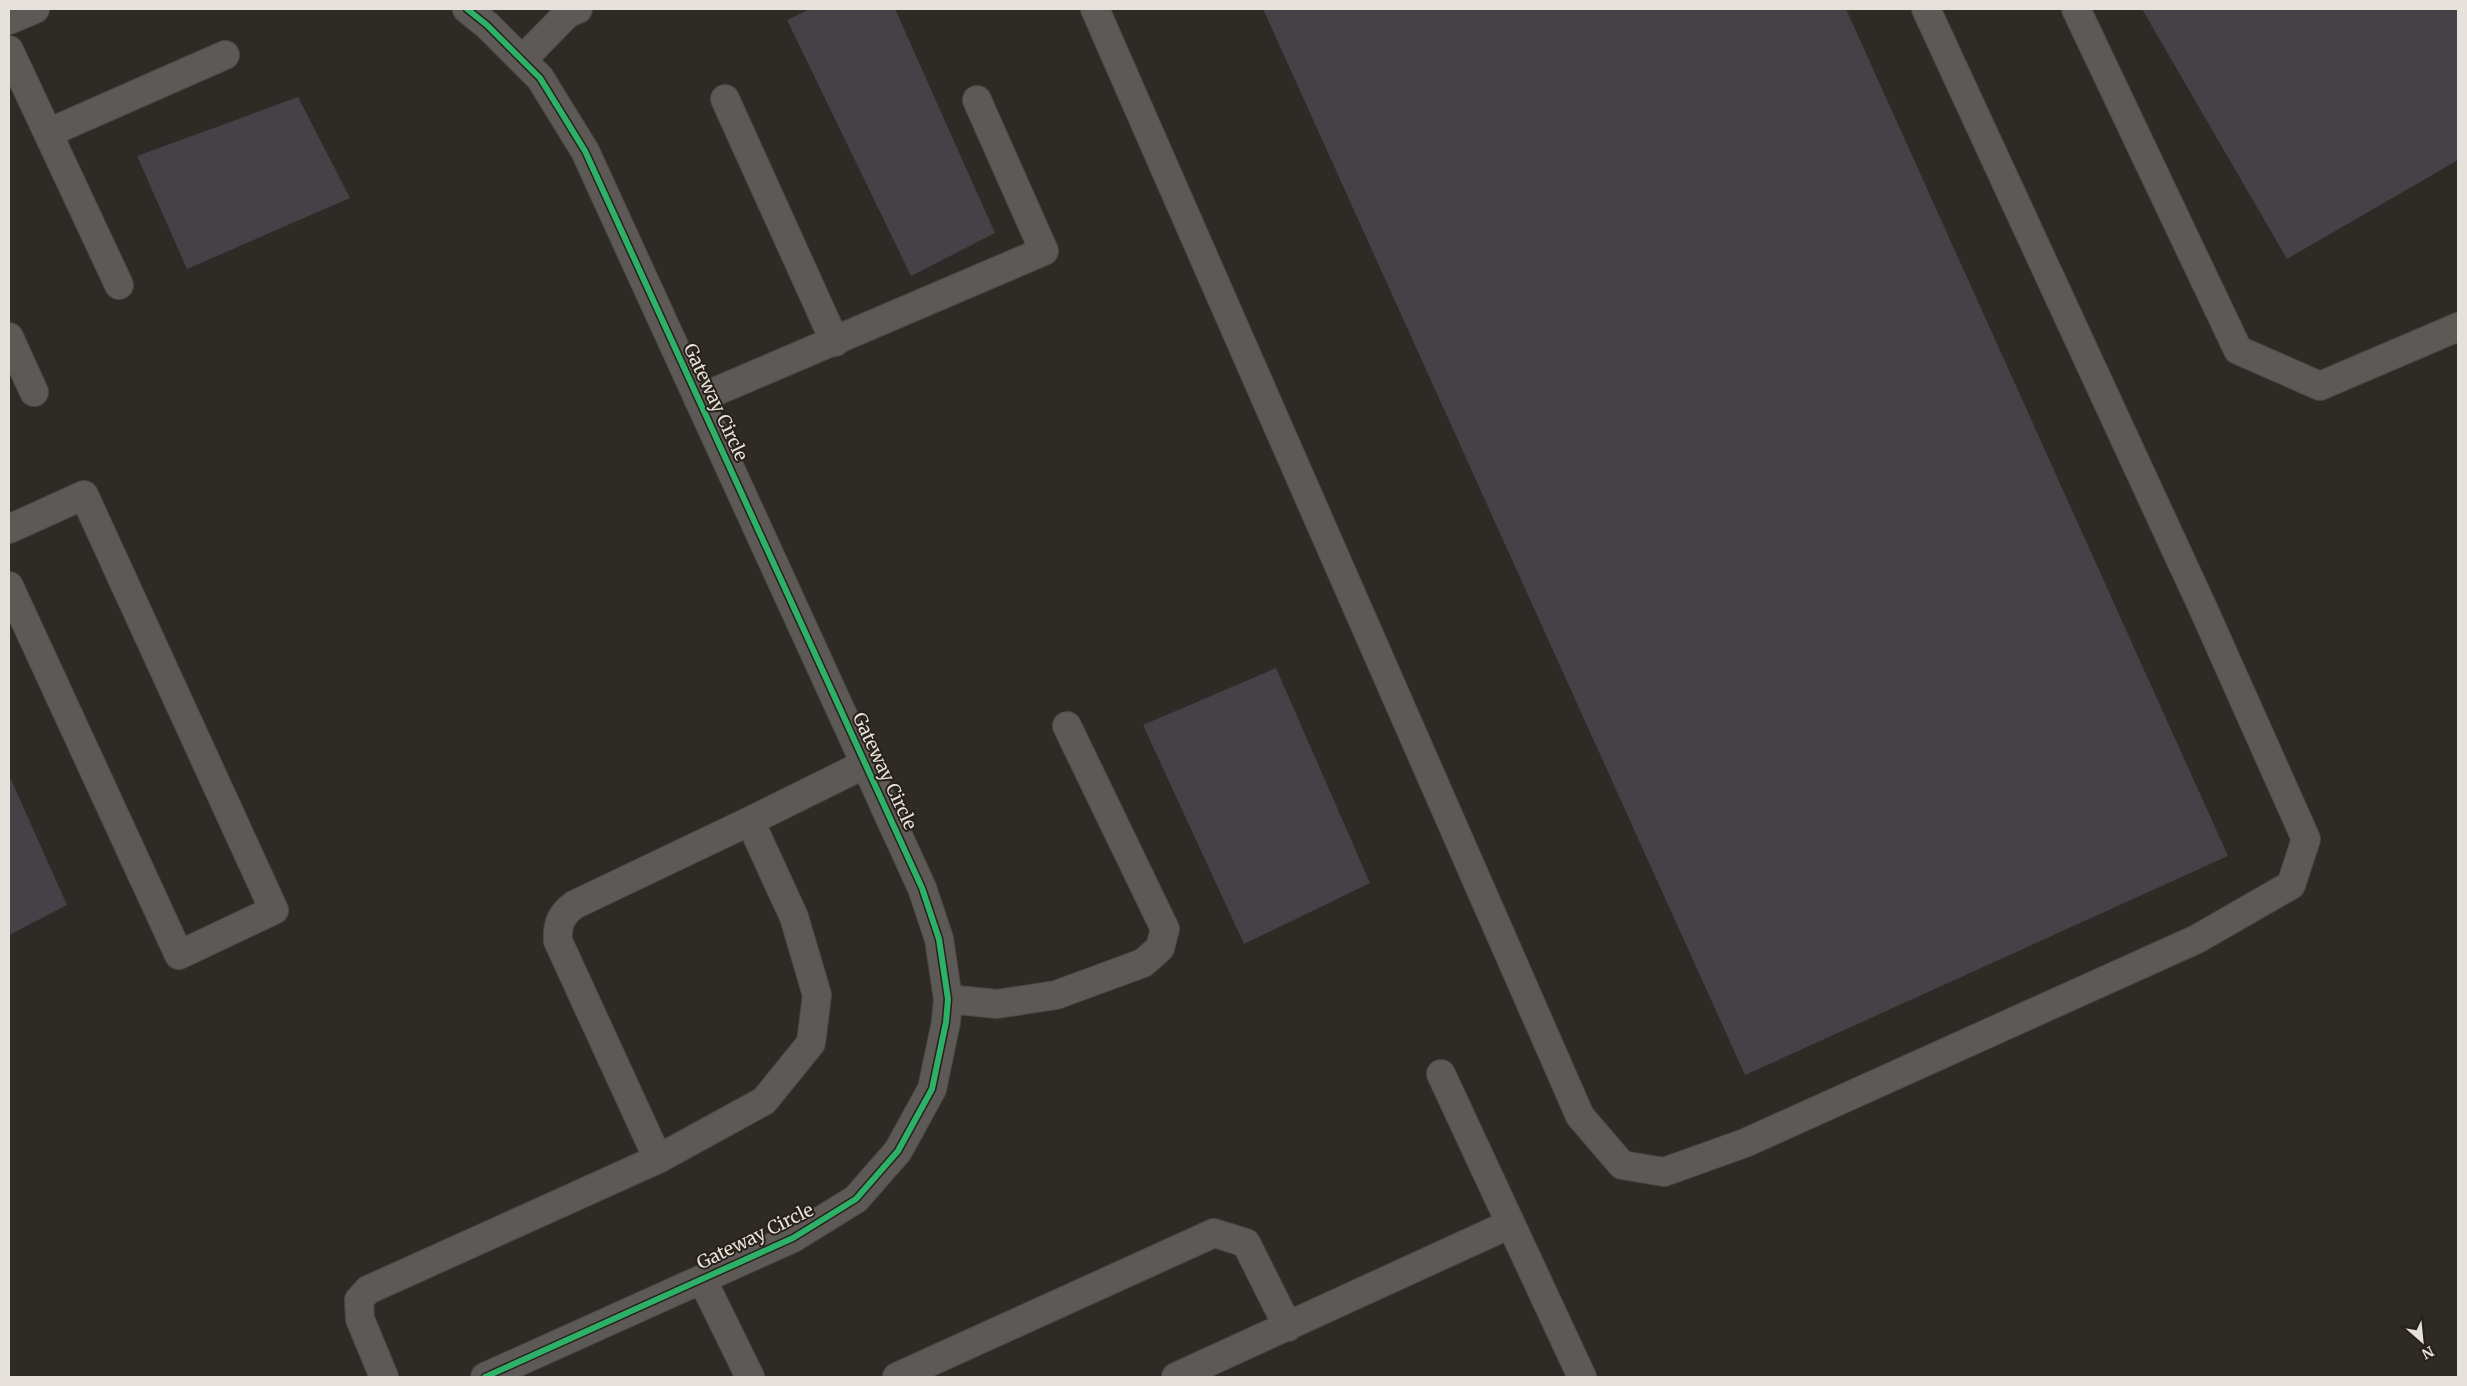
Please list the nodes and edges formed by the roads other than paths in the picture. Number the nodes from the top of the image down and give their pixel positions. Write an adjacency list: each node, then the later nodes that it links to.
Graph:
1 (36, 9): 7 (street)
2 (467, 9): 10 (street, Gateway Circle)
3 (578, 9): 10 (street)
4 (1095, 9): 5 (street)
5 (1926, 9)
6 (2076, 9): 15 (street)
7 (9, 20)
8 (9, 50): 13 (street)
9 (225, 56): 13 (street)
10 (522, 60): 19 (street, Gateway Circle)
11 (724, 99): 17 (street)
12 (978, 100): 17 (street)
13 (48, 133): 14 (street)
14 (119, 285)
15 (2458, 327)
16 (9, 336): 18 (street)
17 (836, 342): 19 (street)
18 (34, 392)
19 (698, 399): 23 (street, Gateway Circle)
20 (9, 529): 21 (street)
21 (9, 586)
22 (1066, 726): 25 (street)
23 (866, 764): 24 (street); 25 (street, Gateway Circle)
24 (750, 821): 27 (street); 27 (street)
25 (948, 999): 29 (street, Gateway Circle)
26 (1441, 1074): 28 (street)
27 (658, 1159): 32 (street)
28 (1510, 1224): 30 (street); 37 (street)
29 (702, 1279): 33 (street, Gateway Circle); 34 (street)
30 (1288, 1327): 31 (street); 35 (street)
31 (1210, 1370): 36 (street)
32 (384, 1377)
33 (485, 1377)
34 (750, 1377)
35 (897, 1377)
36 (1176, 1377)
37 (1582, 1377)

